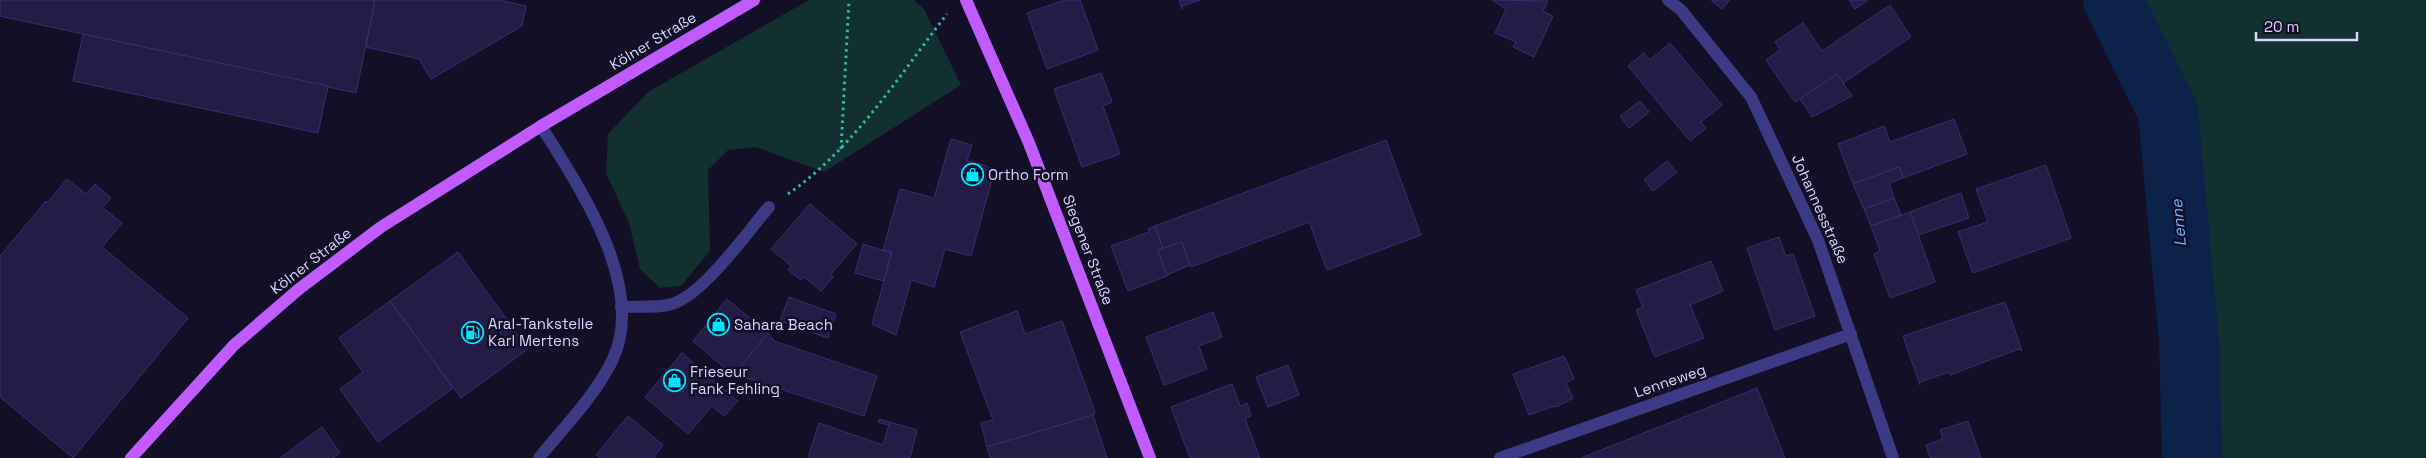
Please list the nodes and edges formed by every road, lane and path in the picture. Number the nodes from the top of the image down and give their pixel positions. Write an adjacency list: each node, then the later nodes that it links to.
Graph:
1 (754, 0): 6 (main road, Kölner Straße)
2 (849, 0): 7 (path)
3 (966, 0): 13 (main road, Siegener Straße)
4 (1668, 0): 10 (street, Johannesstraße)
5 (952, 8): 7 (path)
6 (541, 126): 9 (street); 11 (main road, Kölner Straße)
7 (841, 149): 8 (path)
8 (769, 206): 9 (street)
9 (621, 307): 12 (street)
10 (1851, 334): 14 (street, Lenneweg); 15 (street, Johannesstraße)
11 (131, 458)
12 (539, 458)
13 (1150, 458)
14 (1500, 458)
15 (1893, 458)

